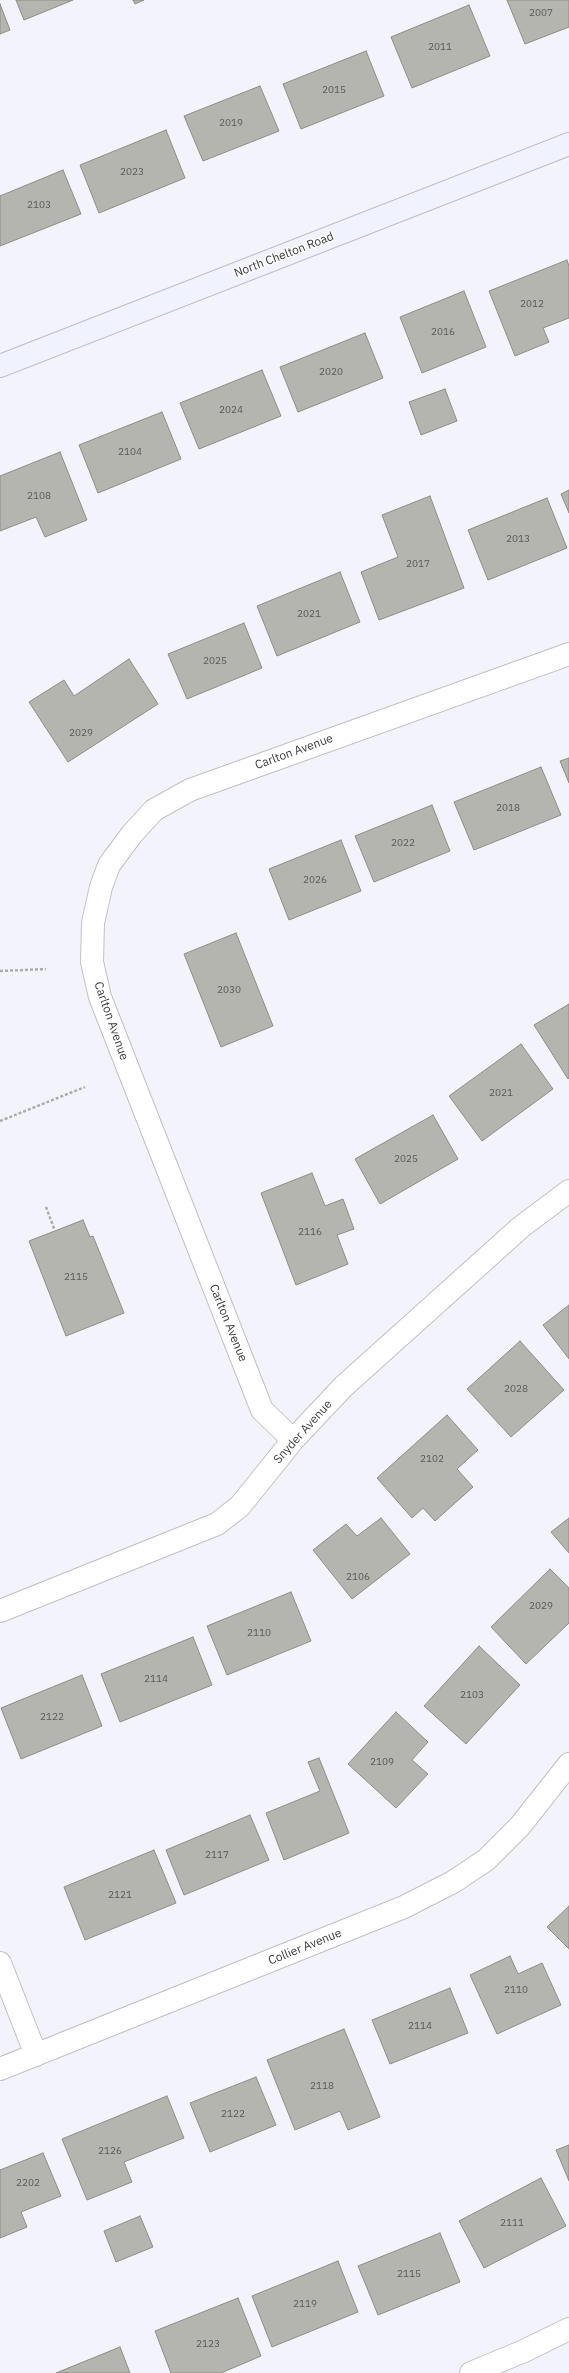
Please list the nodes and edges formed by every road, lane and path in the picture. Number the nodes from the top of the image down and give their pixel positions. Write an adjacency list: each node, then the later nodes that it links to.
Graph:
1 (569, 144): 2 (main road, North Chelton Road)
2 (0, 366)
3 (569, 654): 11 (street, Carlton Avenue)
4 (46, 969): 5 (path)
5 (0, 971)
6 (85, 1087): 7 (path)
7 (0, 1121)
8 (569, 1191): 11 (street, Snyder Avenue)
9 (46, 1207): 10 (path)
10 (55, 1230)
11 (293, 1440): 12 (street, Snyder Avenue)
12 (0, 1611)
13 (569, 1764): 15 (street, Collier Avenue)
14 (0, 1963): 15 (street)
15 (36, 2055): 16 (street, Collier Avenue)
16 (0, 2068)
17 (569, 2329): 18 (street)
18 (470, 2373)

